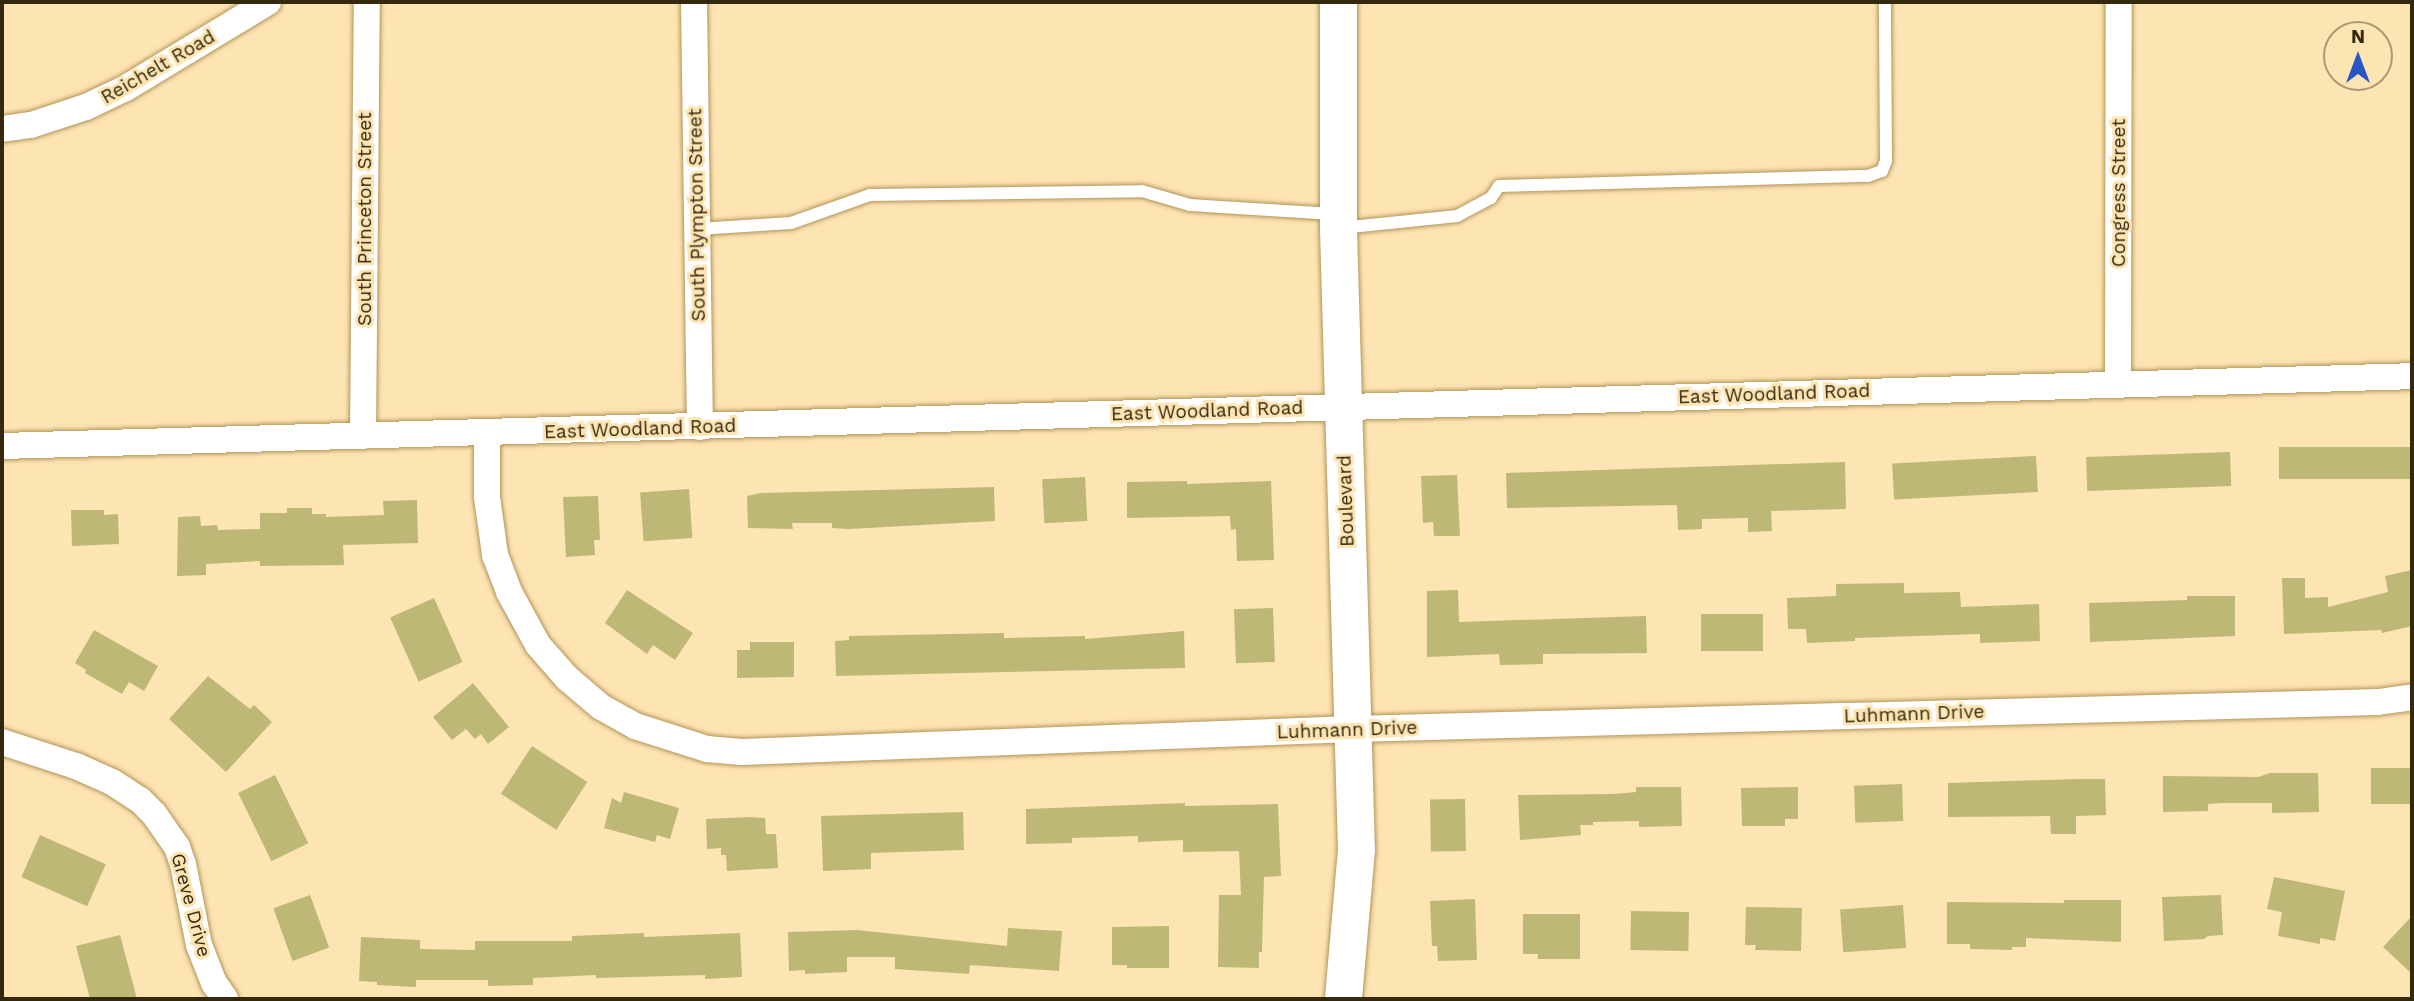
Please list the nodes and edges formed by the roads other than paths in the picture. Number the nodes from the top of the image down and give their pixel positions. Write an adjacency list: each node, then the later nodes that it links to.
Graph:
1 (268, 2): 7 (street, Reichelt Road)
2 (366, 2): 15 (street, South Princeton Street)
3 (694, 2): 9 (street, South Plympton Street)
4 (1338, 2): 8 (street, Boulevard)
5 (1885, 2): 8 (lane)
6 (2119, 2): 11 (street, Congress Street)
7 (2, 129)
8 (1338, 222): 9 (lane); 12 (street, Boulevard)
9 (698, 229): 13 (street, South Plympton Street)
10 (2412, 376): 11 (street, East Woodland Road)
11 (2118, 384): 12 (street, East Woodland Road)
12 (1344, 407): 13 (street, East Woodland Road); 18 (street, Boulevard)
13 (700, 428): 14 (street, East Woodland Road)
14 (487, 433): 15 (street, East Woodland Road); 18 (street, Luhmann Drive)
15 (363, 436): 16 (street, East Woodland Road)
16 (2, 446)
17 (2412, 697): 18 (street, Luhmann Drive)
18 (1353, 729): 21 (street, Boulevard)
19 (2, 742): 20 (street, Greve Drive)
20 (225, 999)
21 (1343, 999)

